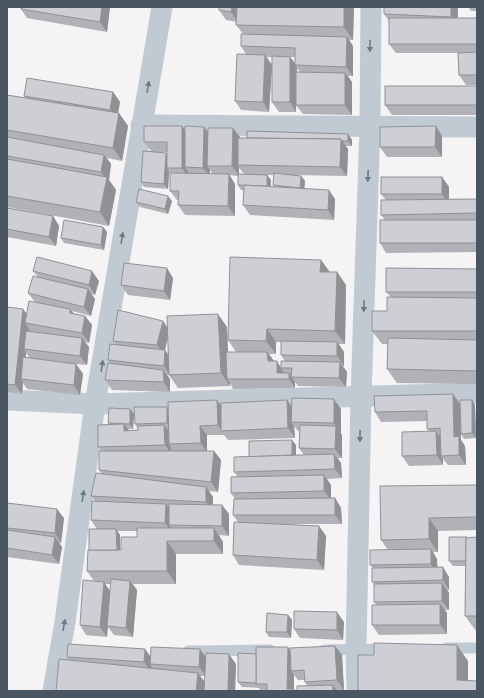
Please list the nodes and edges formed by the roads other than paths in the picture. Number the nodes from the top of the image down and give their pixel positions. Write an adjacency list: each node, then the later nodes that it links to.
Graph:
1 (162, 7): 3 (street, one-way to 1)
2 (371, 7): 4 (street, one-way to 4)
3 (141, 125): 4 (street); 9 (street, one-way to 3)
4 (370, 126): 5 (street); 7 (street, one-way to 7)
5 (477, 126)
6 (477, 393): 7 (street)
7 (361, 397): 9 (street); 12 (street, one-way to 12)
8 (7, 400): 9 (street)
9 (95, 404): 17 (street, one-way to 9)
10 (432, 648): 11 (lane)
11 (477, 648)
12 (356, 649): 13 (lane); 15 (lane); 18 (street)
13 (402, 649)
14 (278, 650): 16 (lane)
15 (310, 650)
16 (176, 652)
17 (53, 691)
18 (357, 691)

